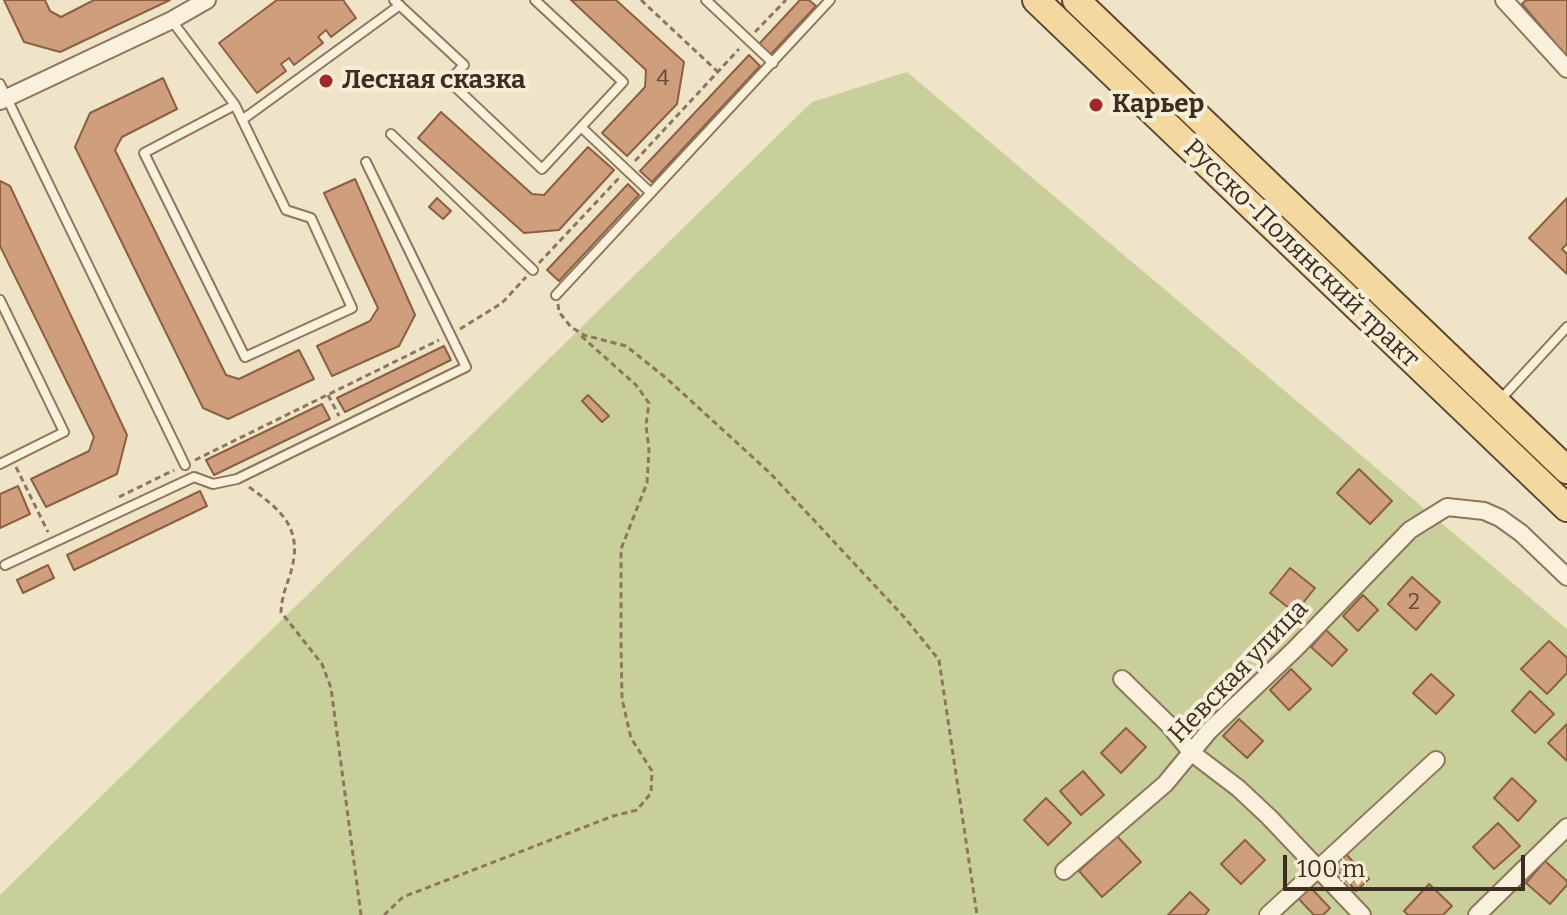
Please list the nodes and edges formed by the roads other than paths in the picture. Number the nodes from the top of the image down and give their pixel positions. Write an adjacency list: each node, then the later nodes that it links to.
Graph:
1 (207, 0): 9 (street)
2 (535, 0): 15 (lane)
3 (706, 0): 10 (lane)
4 (830, 0): 10 (lane)
5 (1036, 0): 27 (main road, Русско-Полянский тракт)
6 (1076, 0): 23 (main road, Русско-Полянский тракт)
7 (1504, 0): 11 (street)
8 (397, 3): 14 (lane); 15 (lane)
9 (172, 20): 12 (street); 13 (lane)
10 (773, 63): 18 (lane)
11 (1567, 69)
12 (2, 94): 25 (lane)
13 (235, 105): 14 (lane); 14 (lane)
14 (242, 120)
15 (581, 127): 18 (lane)
16 (391, 134): 19 (lane)
17 (366, 162): 28 (lane)
18 (651, 193): 20 (lane)
19 (533, 270)
20 (556, 295)
21 (0, 300): 24 (lane)
22 (1567, 327): 23 (lane)
23 (1496, 403): 26 (main road, Русско-Полянский тракт)
24 (0, 464)
25 (185, 465)
26 (1567, 470)
27 (1567, 508)
28 (5, 565)
29 (1567, 577): 31 (street, Невская улица)
30 (1122, 679): 31 (street)
31 (1192, 753): 34 (street); 35 (street, Невская улица)
32 (1436, 760): 34 (street)
33 (1567, 827): 38 (street)
34 (1317, 868): 36 (street); 37 (street)
35 (1064, 871)
36 (1268, 915)
37 (1362, 915)
38 (1477, 915)

